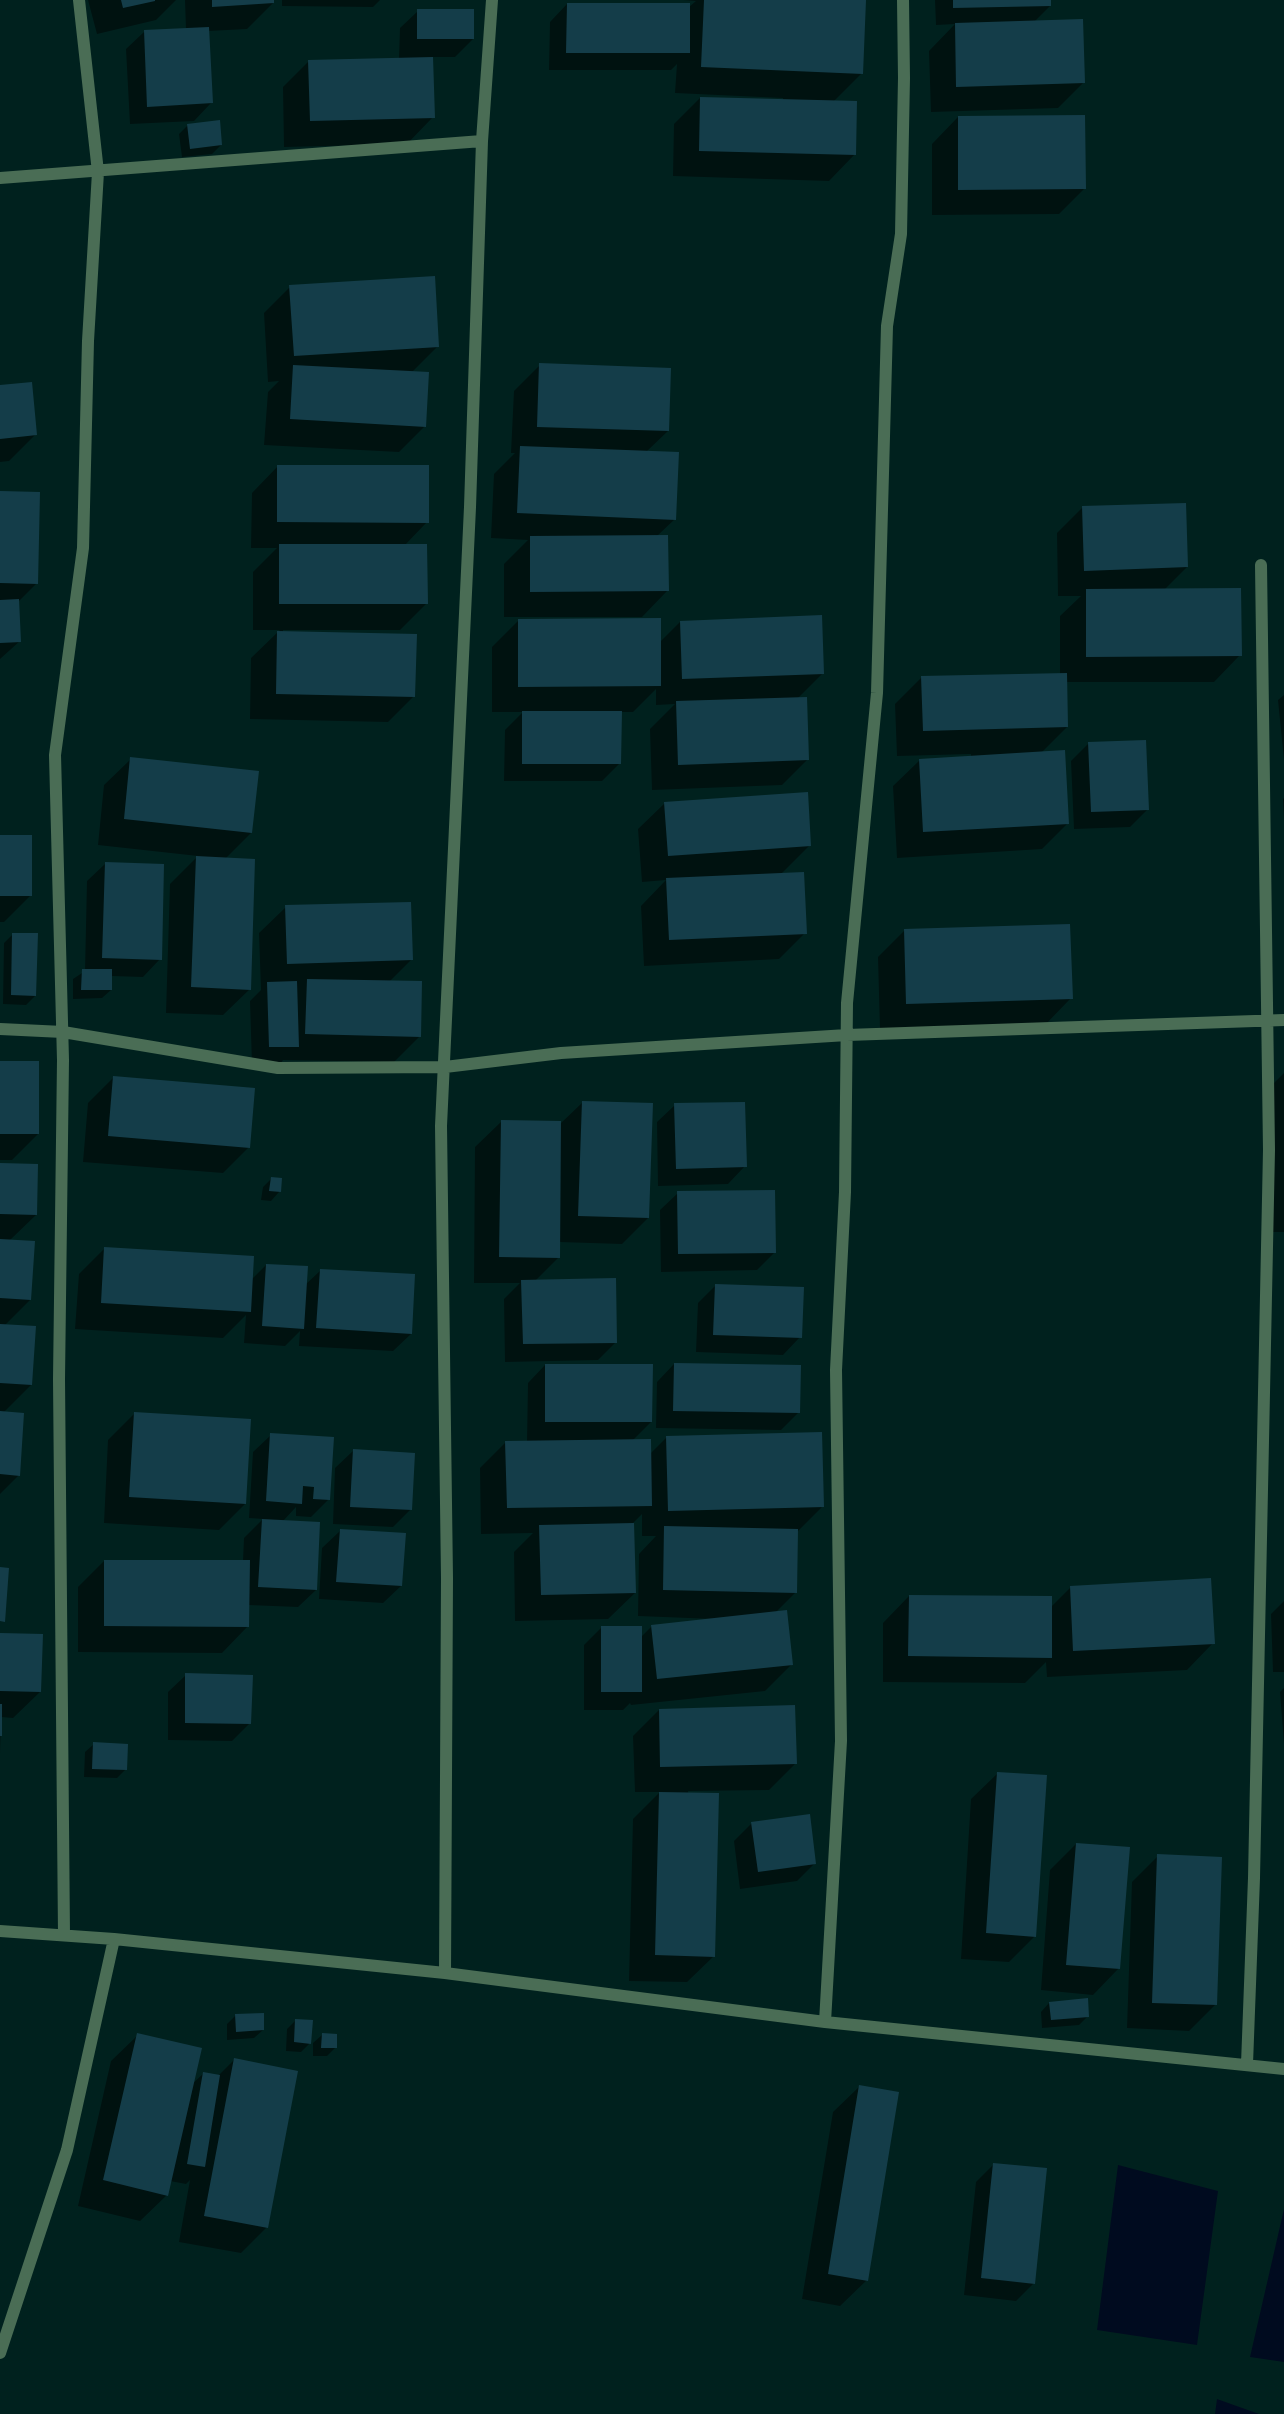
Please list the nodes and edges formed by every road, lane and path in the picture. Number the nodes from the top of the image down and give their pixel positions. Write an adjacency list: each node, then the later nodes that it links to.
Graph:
1 (79, 0): 5 (street)
2 (492, 0): 4 (street)
3 (903, 0): 12 (street)
4 (482, 141): 5 (street); 13 (street)
5 (98, 172): 6 (street); 11 (street)
6 (0, 178)
7 (1261, 565): 9 (street)
8 (1284, 1020): 9 (street)
9 (1267, 1021): 12 (street); 19 (street)
10 (0, 1029): 11 (street)
11 (63, 1032): 13 (street); 15 (street)
12 (847, 1035): 13 (street); 18 (street)
13 (445, 1067): 17 (street)
14 (0, 1931): 15 (street)
15 (64, 1935): 16 (street)
16 (114, 1939): 17 (street); 21 (street)
17 (445, 1973): 18 (street)
18 (825, 2022): 19 (street)
19 (1247, 2064): 20 (street)
20 (1284, 2069)
21 (0, 2353)

